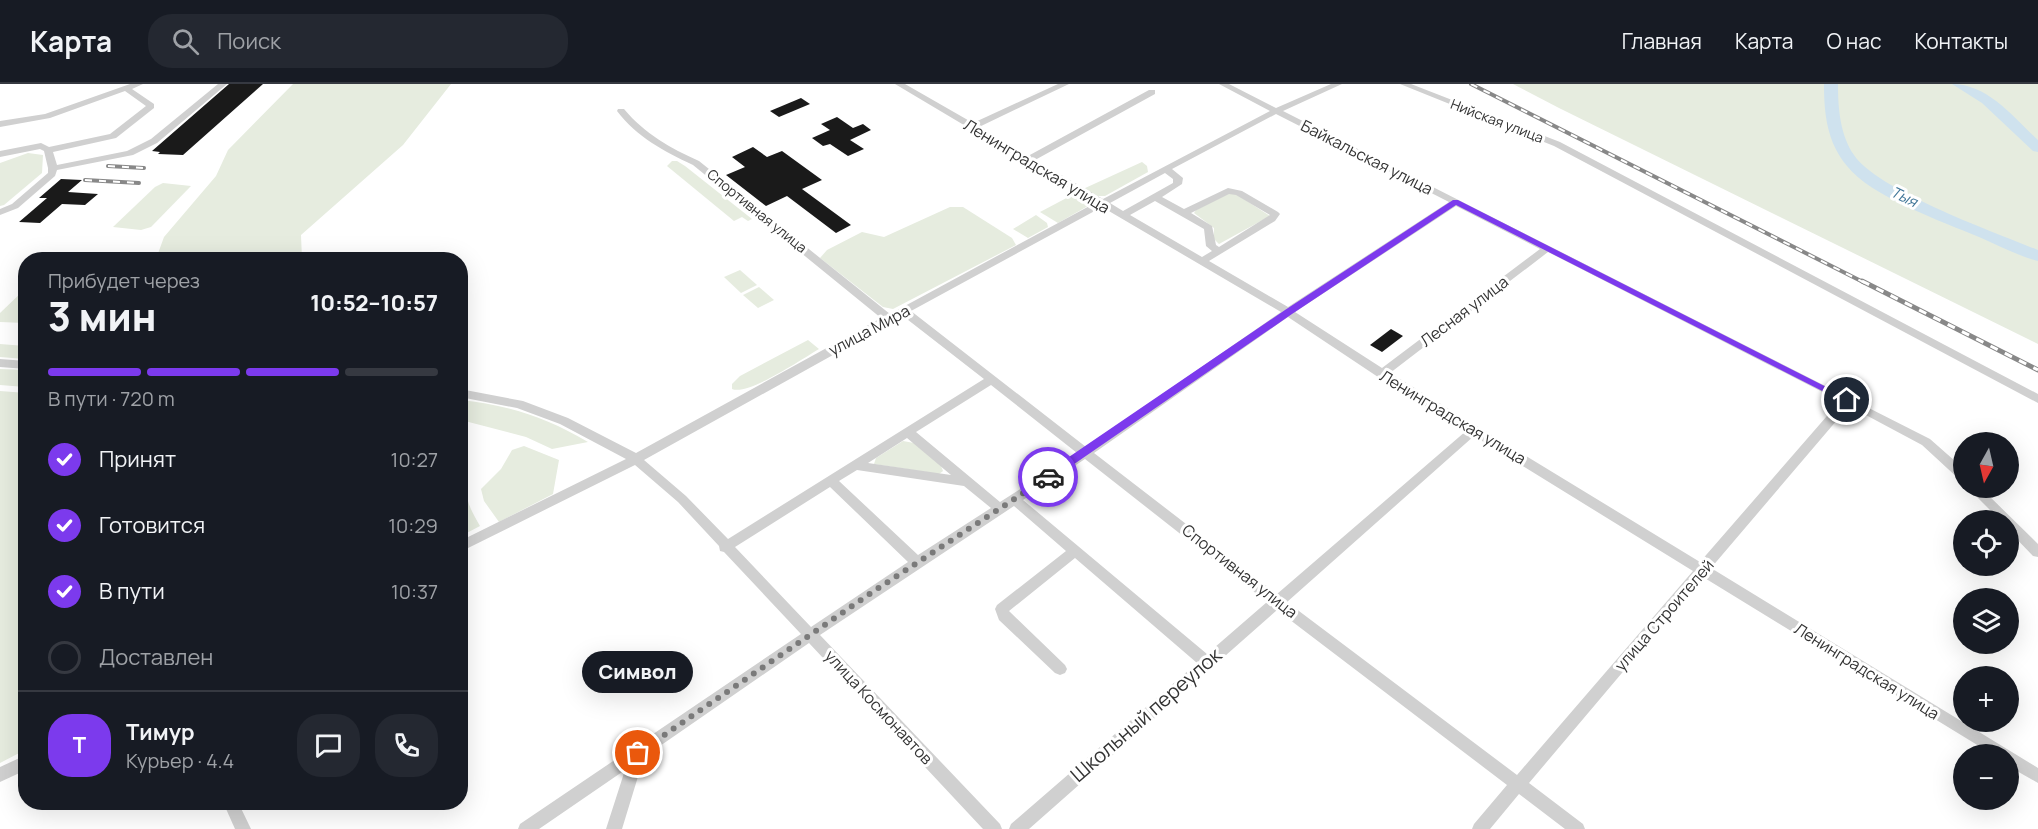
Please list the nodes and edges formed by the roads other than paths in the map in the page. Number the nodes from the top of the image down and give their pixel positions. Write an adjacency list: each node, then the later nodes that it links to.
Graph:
1 (139, 84): 8 (street)
2 (223, 84): 17 (street)
3 (899, 84): 13 (street, Ленинградская улица)
4 (1065, 84): 13 (street)
5 (1223, 84): 11 (street, Байкальская улица)
6 (1338, 84): 11 (street, улица Мира)
7 (1404, 84): 37 (street, Нийская улица)
8 (126, 88): 12 (street); 14 (street)
9 (1152, 93): 16 (street)
10 (621, 111): 31 (street, Спортивная улица)
11 (1276, 111): 18 (street, улица Мира); 21 (street, Байкальская улица)
12 (0, 124)
13 (972, 127): 16 (street, Ленинградская улица)
14 (48, 150): 15 (street); 17 (street)
15 (0, 154)
16 (1028, 160): 22 (street, Ленинградская улица)
17 (53, 168): 23 (street)
18 (1166, 170): 19 (street, улица Мира); 20 (street)
19 (1136, 186): 20 (street); 22 (street, улица Мира)
20 (1156, 196): 24 (street); 25 (street)
21 (1455, 201): 26 (street, Байкальская улица); 30 (street)
22 (1102, 204): 25 (street, Ленинградская улица); 29 (street, улица Мира)
23 (0, 212)
24 (1184, 213): 27 (street); 27 (street)
25 (1122, 216): 28 (street, Ленинградская улица)
26 (1547, 248): 34 (street, Лесная улица); 38 (street, Байкальская улица)
27 (1218, 251): 28 (street)
28 (1202, 261): 30 (street, Ленинградская улица)
29 (903, 311): 31 (street, улица Мира); 35 (street, Спортивная улица)
30 (1288, 312): 34 (street, Ленинградская улица); 41 (street)
31 (889, 319): 42 (street, улица Мира)
32 (0, 363): 33 (street)
33 (18, 364)
34 (1382, 374): 39 (street, Ленинградская улица)
35 (992, 379): 40 (street); 41 (street, Спортивная улица)
36 (468, 394): 42 (street, улица Космонавтов)
37 (2038, 399)
38 (1847, 400): 44 (street, Байкальская улица); 57 (street, улица Строителей)
39 (1474, 430): 57 (street, Ленинградская улица); 58 (street, Школьный переулок)
40 (908, 432): 43 (street); 46 (street)
41 (1087, 452): 48 (street); 58 (street, Спортивная улица)
42 (636, 459): 52 (street, улица Мира); 53 (street, улица Космонавтов)
43 (854, 465): 45 (street); 46 (street)
44 (1953, 467)
45 (830, 480): 53 (street); 56 (street)
46 (968, 482): 49 (street)
47 (1984, 498): 50 (street)
48 (1014, 499): 49 (street); 54 (street)
49 (1000, 508): 56 (street)
50 (1997, 510)
51 (2019, 532): 55 (street)
52 (468, 543)
53 (725, 547): 59 (street, улица Космонавтов)
54 (1075, 551): 60 (street); 61 (street)
55 (2038, 552)
56 (917, 562): 59 (street)
57 (1702, 570): 62 (street, Ленинградская улица); 68 (street, улица Строителей)
58 (1276, 602): 60 (street, Школьный переулок); 68 (street, Спортивная улица)
59 (811, 635): 63 (street); 73 (street, улица Космонавтов)
60 (1206, 662): 74 (street, Школьный переулок)
61 (1060, 669)
62 (1988, 744)
63 (638, 753): 71 (street); 72 (street)
64 (2019, 765): 67 (street)
65 (18, 766): 66 (street)
66 (0, 775)
67 (2038, 776)
68 (1519, 784): 75 (street, улица Строителей); 76 (street, Спортивная улица)
69 (234, 810): 70 (street)
70 (243, 829)
71 (526, 829)
72 (614, 829)
73 (994, 829)
74 (1017, 829)
75 (1480, 829)
76 (1577, 829)

